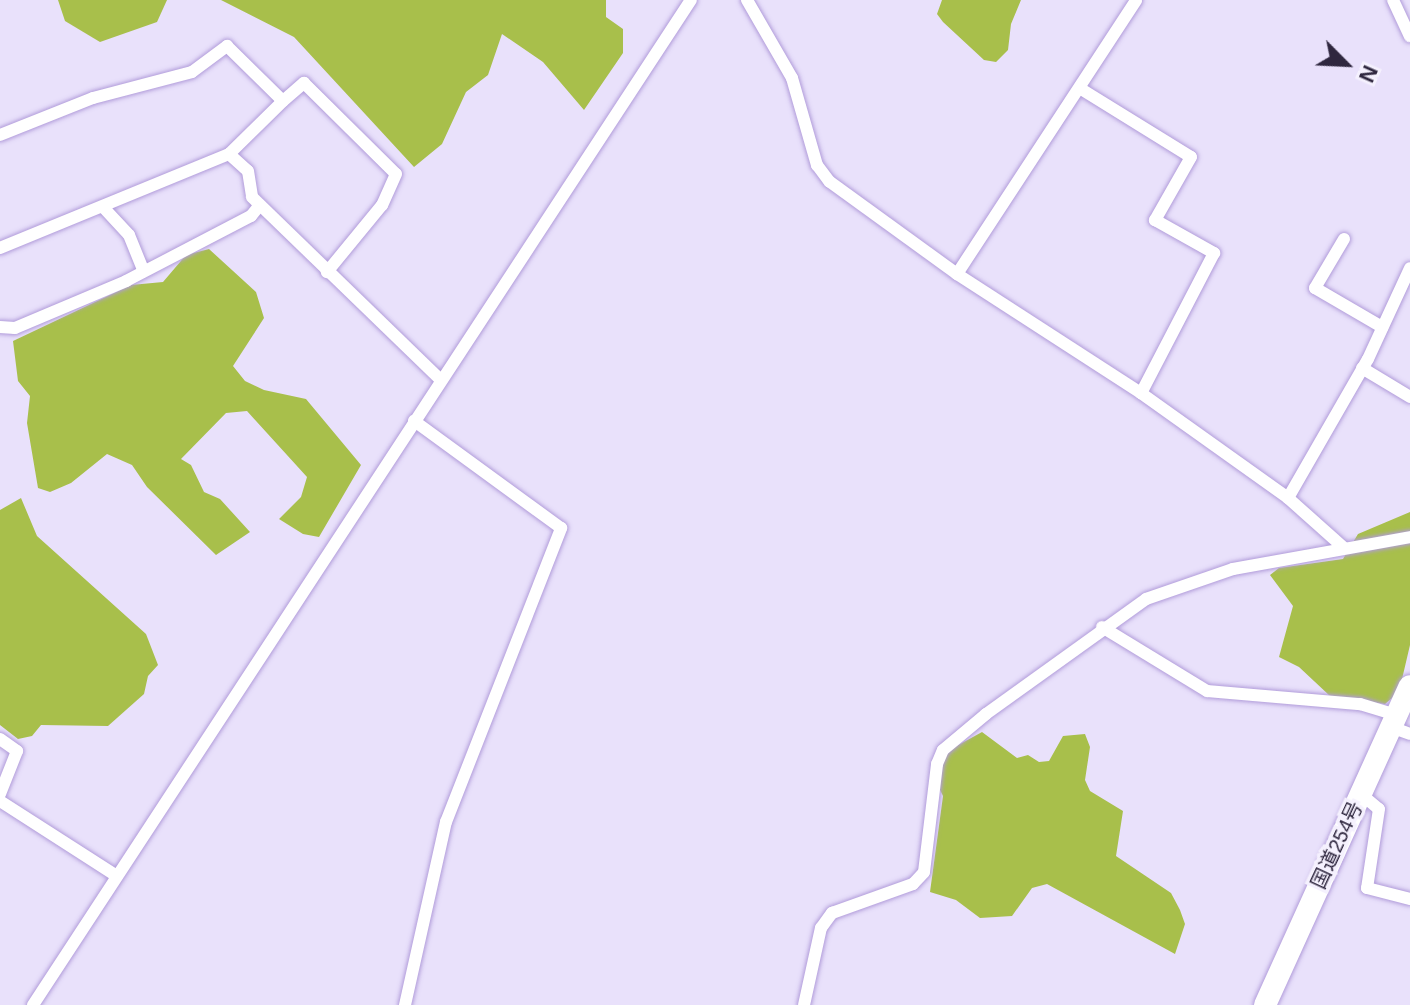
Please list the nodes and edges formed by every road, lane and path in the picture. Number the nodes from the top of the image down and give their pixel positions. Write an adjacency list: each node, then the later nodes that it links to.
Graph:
1 (691, 0): 21 (street)
2 (747, 0): 17 (street)
3 (1136, 0): 6 (street)
4 (1393, 0): 5 (street)
5 (1410, 36)
6 (1081, 89): 17 (street); 22 (street)
7 (283, 101): 8 (street); 9 (street); 16 (street)
8 (0, 135)
9 (229, 154): 10 (street); 11 (street)
10 (260, 205): 15 (street); 16 (street)
11 (103, 207): 13 (street); 15 (street)
12 (1344, 239): 19 (street)
13 (0, 248)
14 (1410, 268): 19 (street)
15 (143, 269): 18 (street)
16 (327, 272): 21 (street)
17 (957, 274): 22 (street)
18 (0, 327)
19 (1382, 327): 20 (street)
20 (1362, 368): 23 (street); 25 (street)
21 (441, 380): 24 (street)
22 (1141, 393): 25 (street)
23 (1410, 397)
24 (414, 421): 35 (street); 38 (street)
25 (1288, 498): 27 (street)
26 (1410, 537): 27 (street)
27 (1343, 547): 28 (street)
28 (1102, 627): 30 (street); 39 (street)
29 (1410, 686): 30 (highway, 国道254号)
30 (1399, 725): 33 (highway, 国道254号)
31 (0, 739): 32 (street)
32 (0, 794)
33 (1361, 794): 36 (street); 40 (highway, 国道254号)
34 (0, 801): 35 (street)
35 (117, 876): 37 (street)
36 (1410, 899)
37 (33, 1005)
38 (405, 1005)
39 (804, 1005)
40 (1265, 1005)

